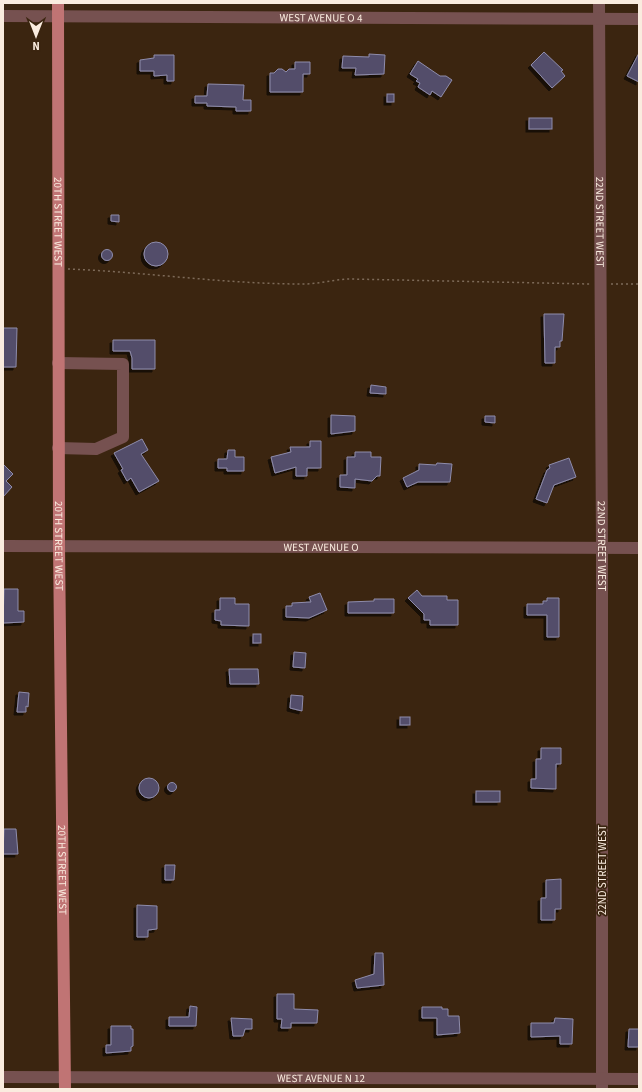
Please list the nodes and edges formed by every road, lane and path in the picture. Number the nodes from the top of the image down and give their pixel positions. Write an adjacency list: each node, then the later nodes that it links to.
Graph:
1 (58, 3): 4 (main road, 20TH STREET WEST)
2 (599, 3): 5 (street, 22ND STREET WEST)
3 (3, 16): 4 (street, WEST AVENUE O 4)
4 (58, 16): 5 (street, WEST AVENUE O 4); 7 (main road, 20TH STREET WEST)
5 (599, 19): 6 (street, WEST AVENUE O 4); 8 (street, 22ND STREET WEST)
6 (639, 19)
7 (58, 269): 8 (path); 10 (main road, 20TH STREET WEST)
8 (600, 284): 9 (path); 14 (street, 22ND STREET WEST)
9 (639, 284)
10 (58, 362): 11 (main road, 20TH STREET WEST); 11 (street)
11 (58, 448): 13 (main road, 20TH STREET WEST)
12 (3, 546): 13 (street, WEST AVENUE O)
13 (59, 546): 14 (street, WEST AVENUE O); 18 (main road, 20TH STREET WEST)
14 (602, 548): 15 (street, WEST AVENUE O); 19 (street, 22ND STREET WEST)
15 (639, 548)
16 (3, 1078): 18 (street, WEST AVENUE N 12)
17 (639, 1079): 19 (street, WEST AVENUE N 12)
18 (65, 1083): 19 (street, WEST AVENUE N 12)
19 (602, 1084)

